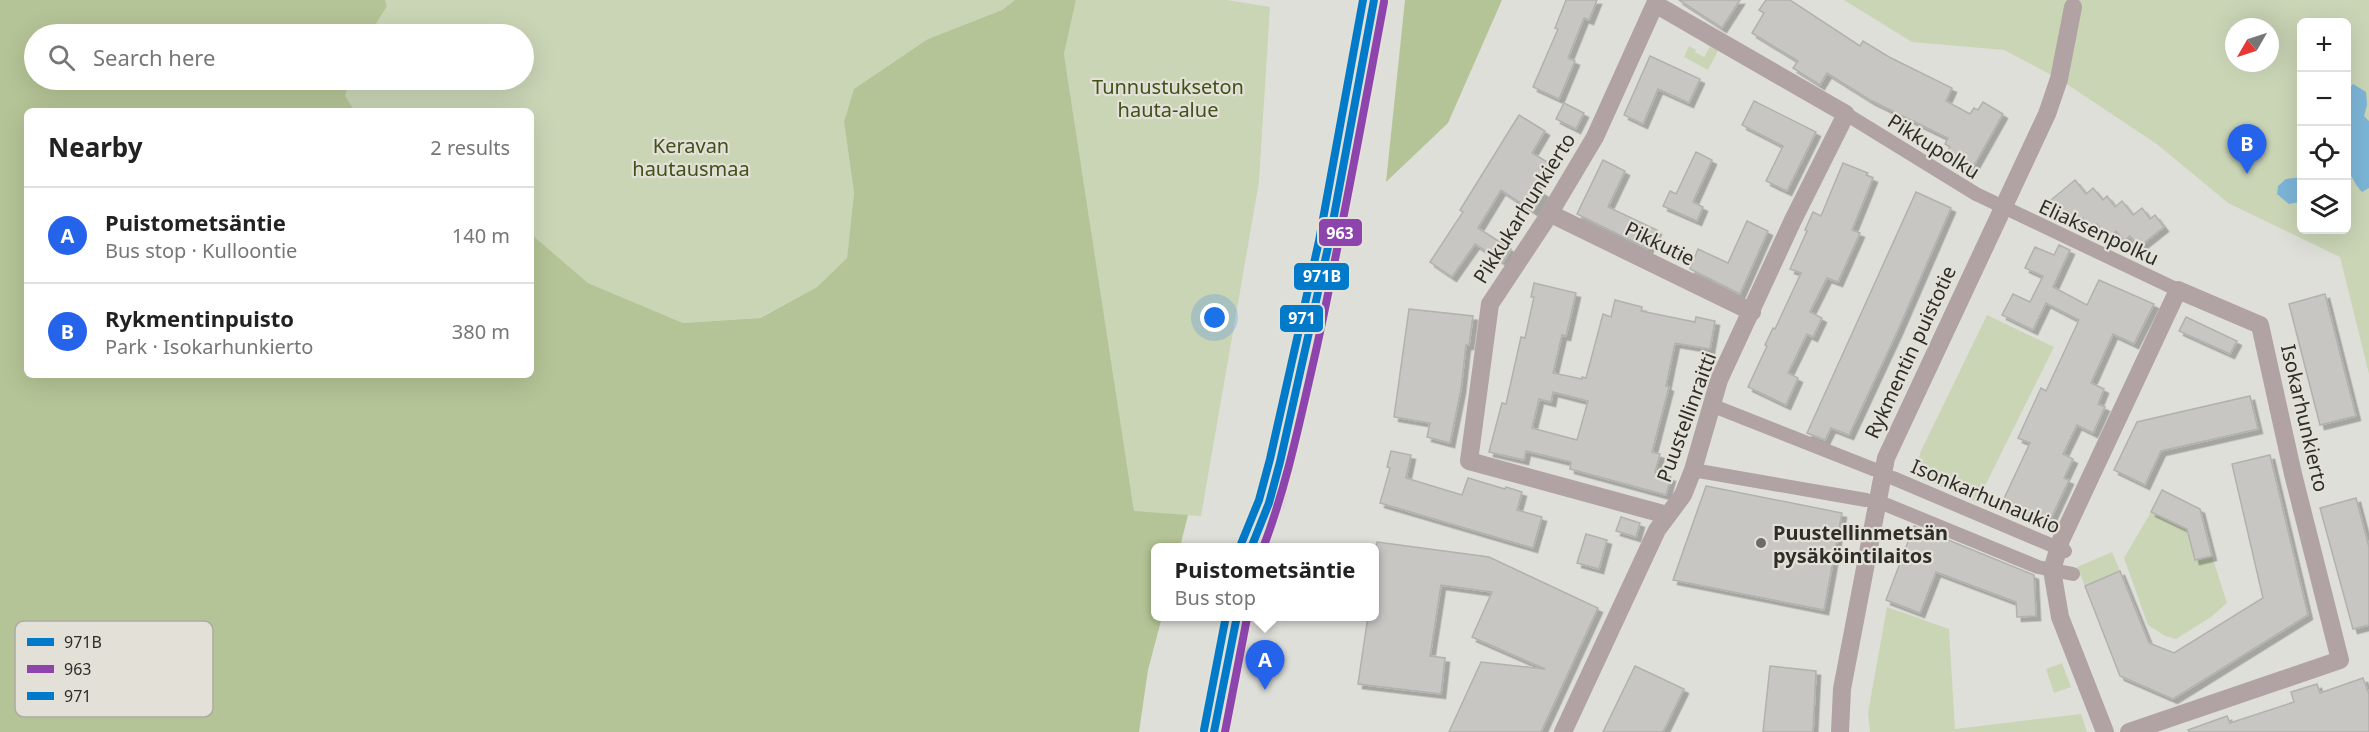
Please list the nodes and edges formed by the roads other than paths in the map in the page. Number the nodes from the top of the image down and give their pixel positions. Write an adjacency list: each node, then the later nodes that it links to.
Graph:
1 (1374, 0): 13 (main road)
2 (2073, 7): 4 (street, Rykmentin puistotie)
3 (1846, 114): 4 (street, Pikkupolku); 5 (street, Pikkukarhunkierto); 7 (street, Puustellinraitti)
4 (2004, 208): 6 (street, Eliaksenpolku); 26 (street, Rykmentin puistotie)
5 (1550, 213): 7 (street, Pikkutie); 15 (street, Pikkukarhunkierto)
6 (2178, 290): 18 (street); 28 (street, Isokarhunkierto)
7 (1752, 312): 8 (street, Puustellinraitti)
8 (1711, 405): 9 (street); 10 (street, Puustellinraitti)
9 (1873, 469)
10 (1693, 470): 12 (street); 15 (street, Puustellinraitti)
11 (1893, 478): 18 (street, Isonkarhunaukio)
12 (1866, 500)
13 (1269, 503): 16 (main road); 17 (main road)
14 (1887, 506): 19 (street)
15 (1667, 516): 25 (street, Puustellinraitti)
16 (1253, 543)
17 (1266, 543)
18 (2061, 546): 19 (street)
19 (2052, 570): 20 (street); 27 (street)
20 (2073, 574)
21 (1236, 621): 23 (main road)
22 (1254, 621): 24 (main road)
23 (1214, 732)
24 (1234, 732)
25 (1563, 732)
26 (1840, 732)
27 (2105, 732)
28 (2129, 732)

